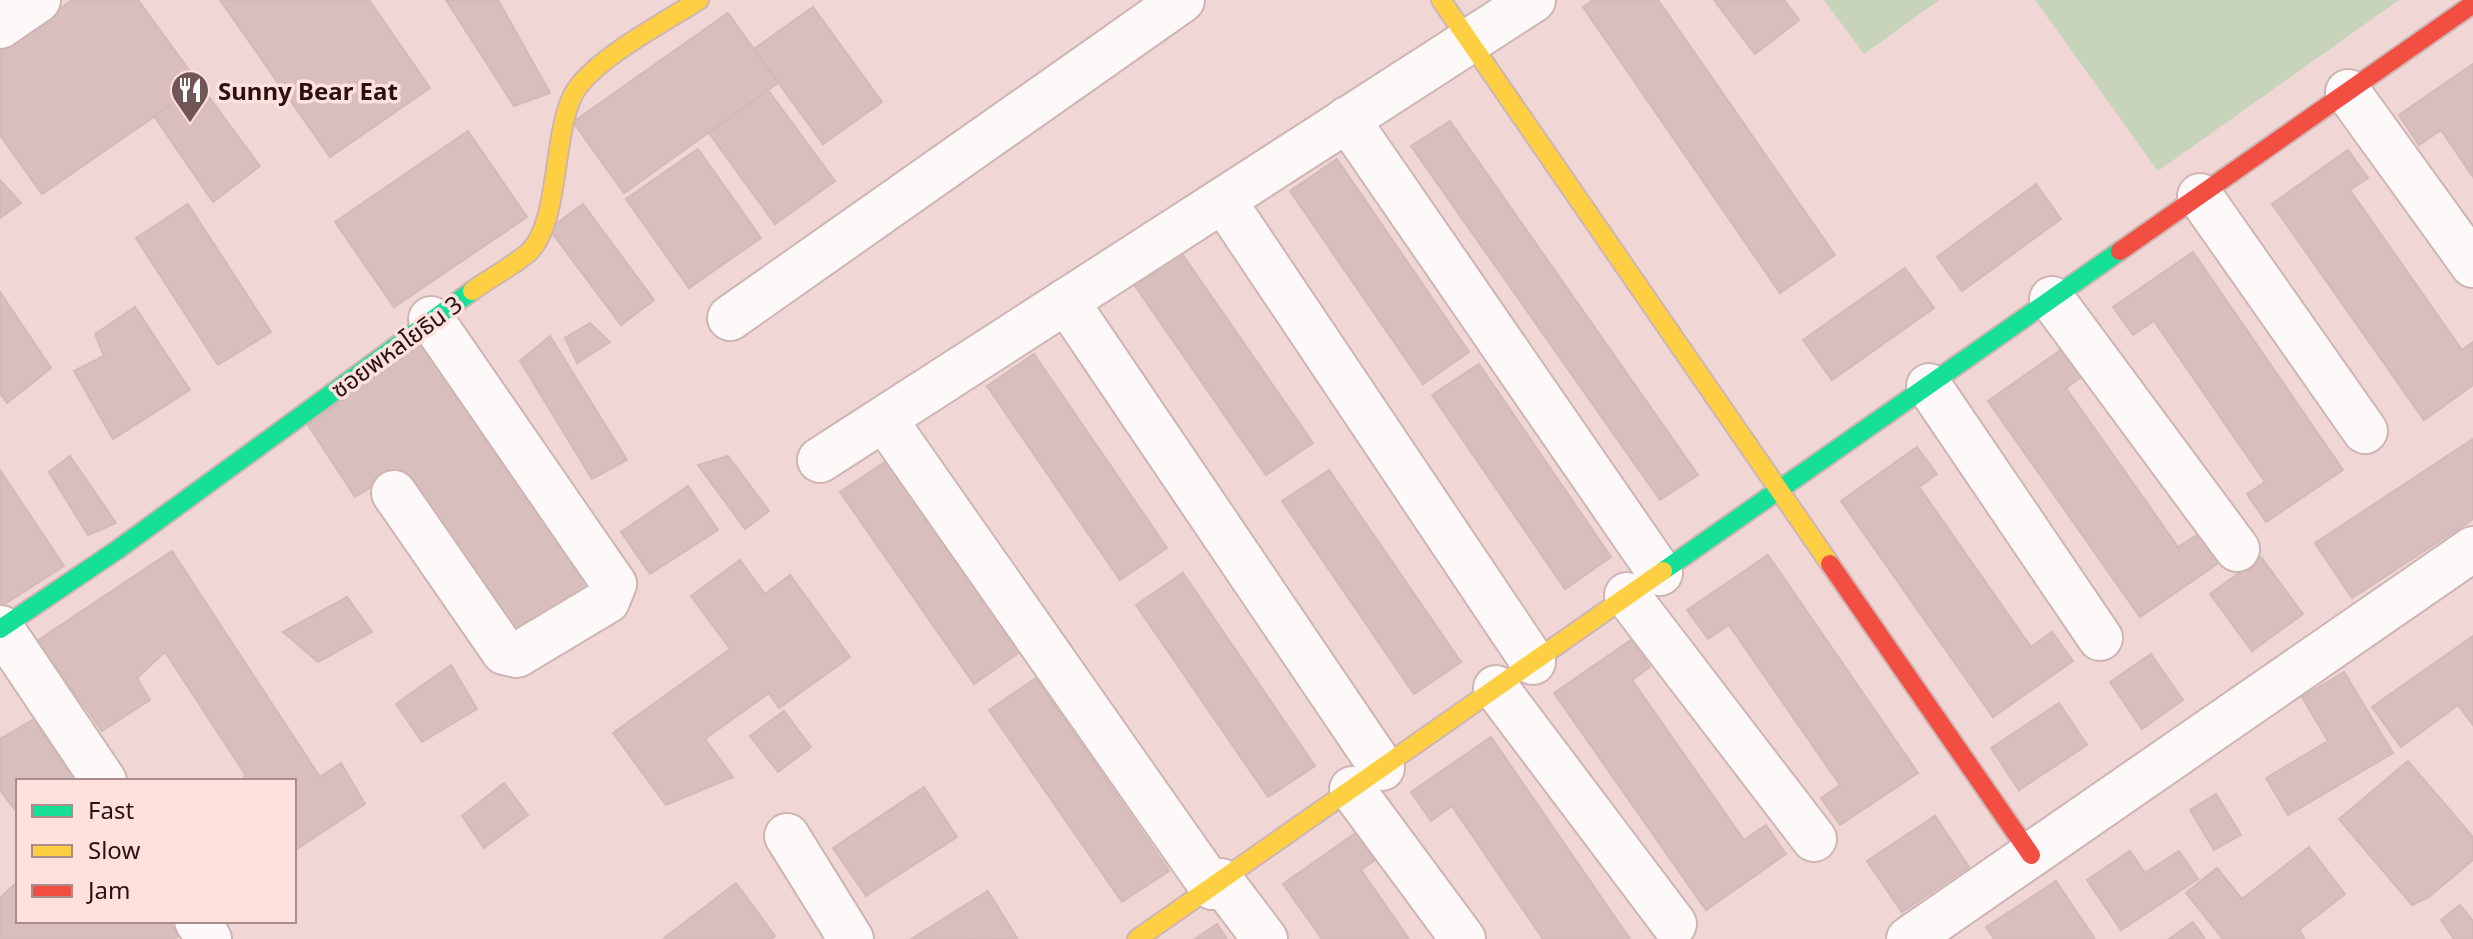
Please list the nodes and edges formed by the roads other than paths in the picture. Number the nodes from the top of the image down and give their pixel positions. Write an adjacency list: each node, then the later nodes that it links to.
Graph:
1 (38, 0): 7 (street)
2 (699, 0): 17 (street, ซอยพหลโยธิน 3)
3 (1182, 0): 16 (street)
4 (1441, 0): 8 (street)
5 (1533, 0): 8 (street)
6 (2473, 4): 9 (street)
7 (0, 26)
8 (1470, 39): 10 (street); 22 (street)
9 (2348, 92): 11 (street); 13 (street)
10 (1347, 119): 12 (street); 26 (street)
11 (2200, 196): 14 (street); 20 (street)
12 (1223, 200): 15 (street); 29 (street)
13 (2473, 265)
14 (2052, 299): 18 (street); 24 (street)
15 (1066, 301): 19 (street); 31 (street)
16 (730, 318)
17 (431, 319): 23 (street); 27 (street, ซอยพหลโยธิน 3)
18 (1929, 386): 22 (street); 28 (street)
19 (884, 419): 21 (street); 36 (street)
20 (2365, 431)
21 (820, 460)
22 (1778, 491): 26 (street); 35 (street)
23 (394, 493)
24 (2237, 549)
25 (2473, 549): 35 (street)
26 (1644, 584): 29 (street); 34 (street)
27 (0, 629): 32 (street)
28 (2100, 638)
29 (1533, 662): 30 (street)
30 (1496, 688): 31 (street); 37 (street)
31 (1367, 778): 36 (street); 41 (street)
32 (103, 779)
33 (787, 836): 38 (street)
34 (1814, 839)
35 (2031, 855): 42 (street)
36 (1216, 884): 39 (street); 40 (street)
37 (1674, 924)
38 (851, 939)
39 (1137, 939)
40 (1265, 939)
41 (1463, 939)
42 (1909, 939)

